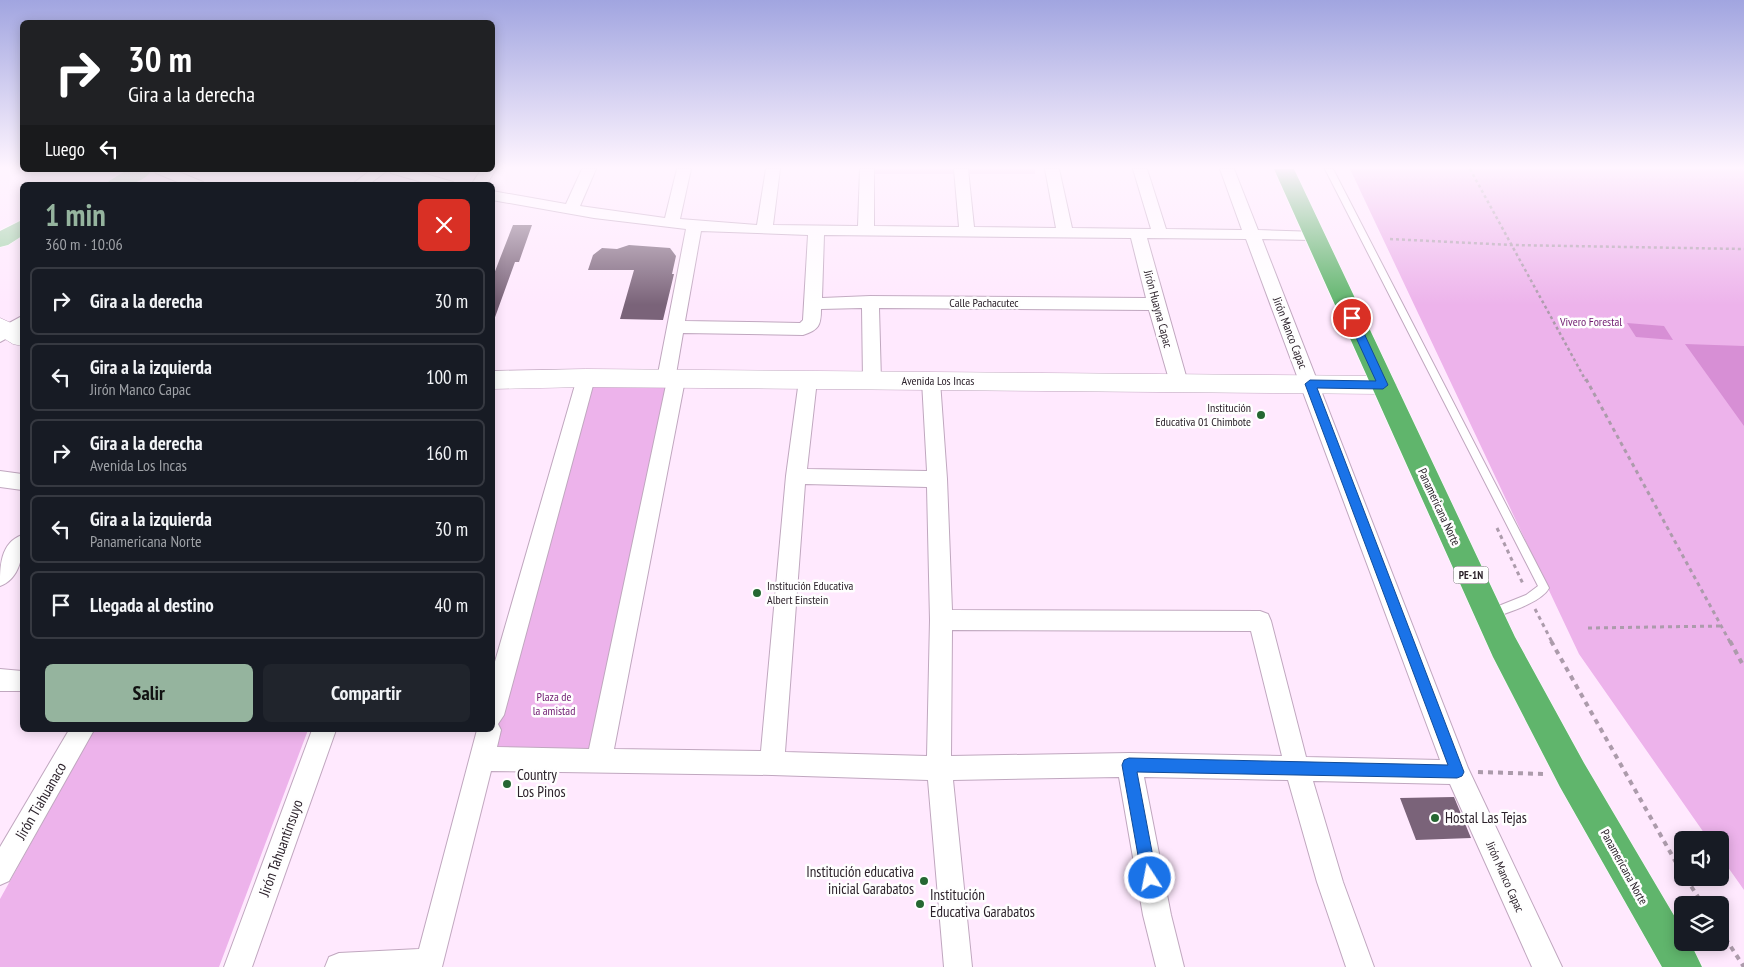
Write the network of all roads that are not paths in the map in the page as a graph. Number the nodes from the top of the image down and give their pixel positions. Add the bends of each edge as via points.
1 (605, 214) edge
2 (673, 214) edge
3 (766, 214) edge
4 (866, 214) edge
5 (965, 214) edge
6 (1061, 214) edge
7 (1154, 214) edge
8 (1244, 214) edge
9 (1304, 214) edge
10 (1352, 214) edge
11 (671, 224) junction
12 (694, 227) junction
13 (20, 228) edge
14 (764, 230) junction
15 (816, 231) junction
16 (866, 231) junction
17 (967, 232) junction
18 (1065, 232) junction
19 (1138, 234) junction
20 (1160, 234) junction
21 (1252, 234) junction
22 (1313, 235) junction
23 (20, 239) edge
24 (0, 240) edge
25 (0, 251) edge
26 (870, 302) junction
27 (813, 304) junction
28 (1156, 304) junction
29 (677, 327) junction
30 (586, 378) junction
31 (671, 379) junction
32 (495, 380) edge
33 (808, 380) junction
34 (872, 381) junction
35 (931, 381) junction
36 (1179, 383) junction
37 (1310, 384) junction
38 (1383, 385) junction
39 (796, 476) junction
40 (0, 479) edge
41 (937, 479) junction
42 (20, 482) edge
43 (20, 547) edge
44 (0, 577) edge
45 (1489, 615) junction
46 (941, 620) junction
47 (0, 680) edge
48 (20, 681) edge
49 (495, 704) edge
50 (81, 732) edge
51 (323, 732) edge
52 (488, 732) edge
53 (481, 759) junction
54 (599, 762) junction
55 (772, 763) junction
56 (1129, 765) junction
57 (1297, 767) junction
58 (939, 768) junction
59 (1457, 772) junction
60 (0, 872) edge
61 (429, 965) edge
62 (238, 967) edge
63 (339, 967) edge
64 (958, 967) edge
65 (1170, 967) edge
66 (1360, 967) edge
67 (1548, 967) edge
68 (1683, 967) edge

1 - 11 street
2 - 11 street
3 - 14 street
4 - 16 street
5 - 17 street
6 - 18 street
7 - 20 street
8 - 21 street, Jirón Manco Capac
9 - 22 highway, Panamericana Norte / PE-1N
10 - 45 lane via 1544,588 1530,598
11 - 12 street
12 - 14 street
12 - 29 street
13 - 24 main road
14 - 15 street
15 - 16 street
15 - 27 street
16 - 17 street
17 - 18 street
18 - 19 street
19 - 20 street
19 - 28 street, Jirón Huayna Capac
20 - 21 street
21 - 22 street
21 - 37 street, Jirón Manco Capac
22 - 38 highway, Panamericana Norte / PE-1N
23 - 25 main road
26 - 27 street, Calle Pachacutec
26 - 28 street, Calle Pachacutec
26 - 34 street
27 - 29 street via 812,323 803,329
28 - 36 street, Jirón Huayna Capac
29 - 31 street
30 - 31 street, Avenida Los Incas
30 - 32 street, Avenida Los Incas
30 - 49 street
31 - 33 street, Avenida Los Incas
31 - 54 street
33 - 34 street, Avenida Los Incas
33 - 39 street
34 - 35 street, Avenida Los Incas
35 - 36 street, Avenida Los Incas
35 - 41 street
36 - 37 street, Avenida Los Incas
37 - 38 street, Avenida Los Incas
37 - 59 street, Jirón Manco Capac
38 - 45 highway, Panamericana Norte / PE-1N
39 - 41 street
39 - 55 street
40 - 42 street
41 - 46 street
43 - 44 street
45 - 68 highway, Panamericana Norte / PE-1N via 1572,775
46 - 57 street via 1260,621
46 - 58 street
47 - 48 street
50 - 60 street, Jirón Tiahuanaco
51 - 62 street, Jirón Tahuantinsuyo
52 - 53 street
53 - 54 street
53 - 61 street
54 - 55 street
55 - 58 street
56 - 57 street
56 - 58 street
56 - 65 street
57 - 59 street
57 - 66 street via 1344,926
58 - 64 street
59 - 67 street, Jirón Manco Capac
61 - 63 street

